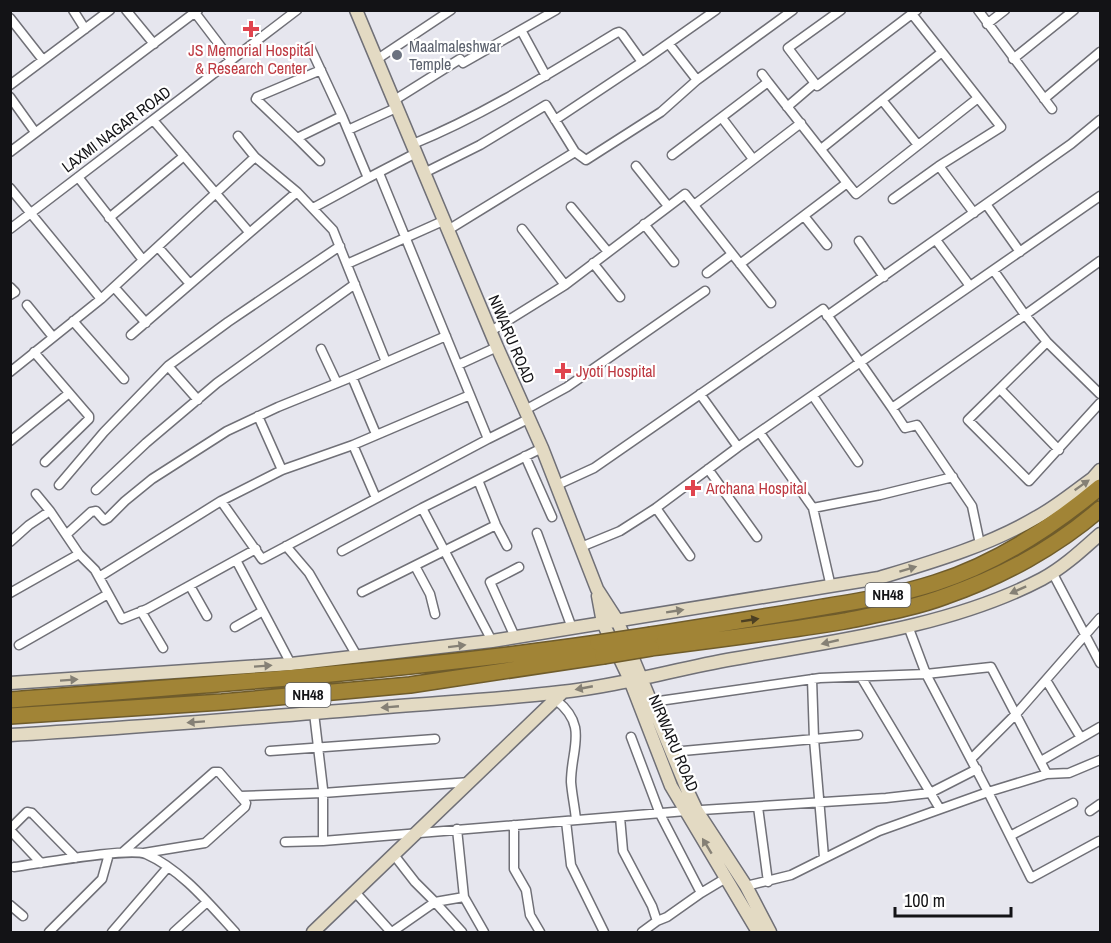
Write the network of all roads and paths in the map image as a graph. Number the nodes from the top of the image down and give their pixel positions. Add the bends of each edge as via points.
1 (73, 10) edge
2 (110, 10) edge
3 (126, 10) edge
4 (297, 10) edge
5 (451, 10) edge
6 (556, 10) edge
7 (716, 10) edge
8 (793, 10) edge
9 (841, 10) edge
10 (978, 10) edge
11 (1005, 10) edge
12 (1074, 10) edge
13 (195, 11) edge
14 (359, 12) edge
15 (914, 12) edge
16 (10, 18) edge
17 (987, 24) junction
18 (85, 29) junction
19 (14, 30) edge
20 (521, 30) junction
21 (154, 44) junction
22 (669, 44) junction
23 (310, 47) dead end
24 (942, 52) junction
25 (1101, 52) edge
26 (1013, 59) junction
27 (43, 60) junction
28 (231, 60) junction
29 (376, 60) junction
30 (642, 62) junction
31 (321, 70) junction
32 (546, 76) junction
33 (697, 80) junction
34 (815, 83) junction
35 (10, 85) edge
36 (10, 97) edge
37 (978, 98) junction
38 (1044, 99) junction
39 (882, 100) junction
40 (395, 105) junction
41 (787, 106) junction
42 (1052, 109) dead end
43 (342, 116) junction
44 (722, 118) junction
45 (153, 120) junction
46 (555, 120) junction
47 (1101, 120) edge
48 (801, 123) junction
49 (348, 130) junction
50 (35, 132) junction
51 (238, 136) dead end
52 (297, 138) junction
53 (918, 145) junction
54 (414, 148) junction
55 (820, 149) junction
56 (10, 152) edge
57 (575, 152) junction
58 (672, 155) dead end
59 (184, 156) junction
60 (255, 157) junction
61 (753, 159) junction
62 (320, 161) dead end
63 (636, 166) dead end
64 (939, 166) junction
65 (379, 173) junction
66 (424, 173) junction
67 (78, 177) junction
68 (368, 178) junction
69 (847, 183) junction
70 (10, 188) edge
71 (297, 192) junction
72 (217, 194) junction
73 (1101, 196) edge
74 (893, 199) dead end
75 (986, 204) junction
76 (694, 205) junction
77 (668, 206) junction
78 (572, 207) dead end
79 (313, 208) junction
80 (31, 213) junction
81 (974, 213) junction
82 (804, 216) junction
83 (109, 218) junction
84 (644, 224) junction
85 (446, 226) junction
86 (10, 229) edge
87 (522, 229) dead end
88 (249, 232) junction
89 (407, 238) junction
90 (936, 240) junction
91 (859, 241) dead end
92 (826, 245) dead end
93 (340, 246) junction
94 (158, 247) junction
95 (608, 252) junction
96 (1020, 252) junction
97 (732, 254) junction
98 (143, 260) junction
99 (1101, 261) edge
100 (674, 262) dead end
101 (593, 263) junction
102 (347, 264) junction
103 (740, 264) junction
104 (994, 271) junction
105 (707, 273) dead end
106 (884, 277) junction
107 (190, 284) junction
108 (355, 284) junction
109 (565, 285) junction
110 (970, 286) junction
111 (10, 287) edge
112 (114, 287) junction
113 (705, 291) dead end
114 (10, 295) edge
115 (620, 297) dead end
116 (101, 299) junction
117 (771, 303) dead end
118 (27, 305) dead end
119 (1025, 315) junction
120 (827, 316) junction
121 (73, 321) junction
122 (146, 323) junction
123 (491, 331) junction
124 (131, 335) dead end
125 (446, 336) junction
126 (53, 337) junction
127 (1047, 342) junction
128 (497, 347) junction
129 (321, 349) dead end
130 (34, 352) junction
131 (386, 362) junction
132 (860, 363) junction
133 (458, 365) junction
134 (168, 366) junction
135 (10, 372) edge
136 (352, 377) junction
137 (124, 379) dead end
138 (337, 383) junction
139 (1000, 389) junction
140 (68, 394) junction
141 (700, 394) junction
142 (1101, 394) edge
143 (470, 395) junction
144 (813, 396) junction
145 (198, 400) junction
146 (1101, 403) edge
147 (892, 408) junction
148 (527, 415) junction
149 (258, 416) junction
150 (760, 433) junction
151 (376, 434) junction
152 (488, 439) junction
153 (10, 441) edge
154 (353, 445) junction
155 (738, 447) junction
156 (542, 448) junction
157 (1059, 450) junction
158 (525, 456) junction
159 (45, 462) dead end
160 (858, 462) dead end
161 (708, 469) junction
162 (282, 470) junction
163 (1101, 470) edge
164 (953, 477) junction
165 (478, 480) junction
166 (59, 485) dead end
167 (558, 485) junction
168 (1101, 488) edge
169 (96, 490) dead end
170 (36, 494) dead end
171 (376, 498) junction
172 (220, 501) junction
173 (422, 508) junction
174 (656, 508) junction
175 (813, 508) junction
176 (1101, 509) edge
177 (50, 511) junction
178 (552, 517) dead end
179 (496, 525) junction
180 (537, 533) dead end
181 (67, 534) junction
182 (1101, 534) edge
183 (757, 537) dead end
184 (10, 542) edge
185 (980, 544) junction
186 (286, 546) junction
187 (507, 546) dead end
188 (581, 547) junction
189 (256, 549) junction
190 (443, 550) junction
191 (342, 551) dead end
192 (79, 554) junction
193 (690, 556) dead end
194 (236, 560) junction
195 (415, 566) junction
196 (519, 567) dead end
197 (1052, 573) junction
198 (99, 576) junction
199 (189, 586) junction
200 (831, 586) junction
201 (597, 589) junction
202 (362, 592) dead end
203 (10, 593) edge
204 (108, 594) junction
205 (141, 611) junction
206 (263, 611) junction
207 (435, 614) dead end
208 (207, 616) dead end
209 (1101, 618) edge
210 (617, 620) junction
211 (603, 623) junction
212 (909, 626) junction
213 (236, 627) dead end
214 (572, 628) junction
215 (1085, 636) junction
216 (515, 638) junction
217 (492, 641) junction
218 (651, 642) junction
219 (19, 645) dead end
220 (163, 648) dead end
221 (601, 650) junction
222 (357, 656) junction
223 (1101, 663) edge
224 (291, 664) junction
225 (926, 674) junction
226 (861, 676) junction
227 (636, 679) junction
228 (812, 679) junction
229 (1046, 680) junction
230 (10, 683) edge
231 (560, 696) junction
232 (10, 700) edge
233 (651, 702) junction
234 (314, 713) junction
235 (1016, 714) junction
236 (10, 716) edge
237 (1101, 728) edge
238 (10, 735) edge
239 (858, 735) dead end
240 (631, 737) dead end
241 (1081, 738) junction
242 (435, 739) dead end
243 (814, 739) junction
244 (319, 748) junction
245 (270, 751) dead end
246 (672, 752) junction
247 (971, 759) junction
248 (1041, 761) junction
249 (1099, 763) edge
250 (976, 769) junction
251 (1047, 774) junction
252 (470, 782) junction
253 (988, 792) junction
254 (323, 793) junction
255 (930, 793) junction
256 (240, 796) junction
257 (819, 803) junction
258 (1073, 803) dead end
259 (1101, 804) edge
260 (758, 807) junction
261 (940, 809) junction
262 (692, 811) junction
263 (1090, 811) dead end
264 (660, 814) junction
265 (620, 817) junction
266 (576, 820) junction
267 (566, 821) junction
268 (514, 825) junction
269 (10, 829) edge
270 (457, 829) junction
271 (417, 833) junction
272 (1010, 836) junction
273 (323, 841) junction
274 (1099, 841) edge
275 (285, 842) dead end
276 (123, 852) junction
277 (144, 853) junction
278 (110, 854) junction
279 (394, 855) junction
280 (824, 857) junction
281 (76, 858) junction
282 (41, 863) junction
283 (14, 867) dead end
284 (168, 867) junction
285 (726, 878) junction
286 (768, 882) junction
287 (746, 886) junction
288 (355, 892) junction
289 (701, 893) junction
290 (464, 897) junction
291 (207, 902) junction
292 (435, 902) junction
293 (10, 905) edge
294 (22, 916) dead end
295 (657, 921) junction
296 (321, 930) edge
297 (174, 932) edge
298 (49, 933) edge
299 (112, 933) edge
300 (235, 933) edge
301 (392, 933) edge
302 (462, 933) edge
303 (484, 933) edge
304 (540, 933) edge
305 (604, 933) edge
306 (642, 933) edge
307 (758, 933) edge
308 (770, 933) edge

1 - 18 street
2 - 18 street
3 - 21 street
4 - 28 street, LAXMI NAGAR ROAD
5 - 29 street
6 - 20 street
7 - 22 street
8 - 33 street
9 - 34 street via 788,48
10 - 17 street
11 - 17 street
12 - 26 street
13 - 21 street
13 - 28 street
14 - 29 street, NIWARU ROAD
15 - 24 street
15 - 34 street via 818,87
16 - 19 street
17 - 26 street
18 - 27 street
19 - 27 street
20 - 32 street
20 - 40 street via 463,63 460,59
21 - 50 street
22 - 30 street
22 - 33 street
23 - 31 street
24 - 37 street
24 - 39 street
25 - 38 street
26 - 38 street
27 - 35 street
28 - 45 street, LAXMI NAGAR ROAD
29 - 40 street, NIWARU ROAD
30 - 32 street via 619,32
30 - 46 street
31 - 43 street
31 - 52 street via 256,99
32 - 54 street
33 - 57 street via 661,112 586,160
34 - 41 street
36 - 50 street
37 - 53 street
37 - 64 street via 1001,127
38 - 42 street
39 - 53 street
39 - 55 street
40 - 49 street
40 - 54 street, NIWARU ROAD
41 - 44 street via 765,78
41 - 48 street
43 - 49 street
43 - 52 street
44 - 58 street
44 - 61 street
45 - 59 street
45 - 67 street, LAXMI NAGAR ROAD
46 - 57 street
46 - 66 street via 546,105
47 - 75 street
48 - 55 street
48 - 61 street
49 - 68 street
50 - 56 street
51 - 60 street
52 - 62 street
53 - 69 street via 856,194
54 - 65 street
54 - 66 street, NIWARU ROAD
55 - 69 street
57 - 85 street
59 - 72 street
59 - 83 street
60 - 71 street
60 - 72 street
61 - 76 street
63 - 77 street
64 - 74 street
64 - 81 street
65 - 68 street
65 - 89 street
66 - 85 street, NIWARU ROAD
67 - 80 street, LAXMI NAGAR ROAD
67 - 83 street
68 - 79 street
69 - 82 street
70 - 80 street
71 - 79 street
71 - 88 street
72 - 88 street
72 - 94 street
73 - 96 street
75 - 81 street
75 - 96 street
76 - 77 street via 685,194
76 - 97 street
77 - 84 street
78 - 95 street
79 - 93 street via 333,230
80 - 86 street, LAXMI NAGAR ROAD
80 - 116 street
81 - 90 street
82 - 92 street
82 - 103 street
83 - 98 street
84 - 95 street
84 - 100 street
85 - 89 street
85 - 123 street, NIWARU ROAD
87 - 109 street
88 - 107 street
89 - 102 street
89 - 125 street
90 - 106 street
90 - 110 street
91 - 106 street
93 - 102 street
93 - 134 street
94 - 98 street
94 - 107 street
95 - 101 street
96 - 104 street
97 - 103 street
97 - 105 street
98 - 112 street
99 - 119 street
101 - 109 street
101 - 115 street
102 - 108 street
103 - 117 street
104 - 110 street
104 - 119 street
106 - 120 street
107 - 122 street
108 - 131 street
108 - 145 street
109 - 123 street
110 - 132 street
111 - 114 street via 15,292
112 - 116 street
112 - 122 street
113 - 148 street
116 - 121 street
118 - 126 street
119 - 127 street
119 - 147 street
120 - 132 street
120 - 141 street via 823,309
121 - 126 street
121 - 137 street
122 - 124 street
123 - 128 street, NIWARU ROAD
125 - 131 street
125 - 133 street
126 - 130 street
127 - 139 street
127 - 142 street
128 - 133 street
128 - 148 street, NIWARU ROAD
129 - 138 street
130 - 135 street
130 - 140 street
131 - 136 street
132 - 144 street
132 - 147 street
133 - 143 street
134 - 145 street
134 - 166 street
136 - 138 street
136 - 151 street
138 - 149 street
139 - 157 street
139 - 157 street via 968,420 1029,481
140 - 153 street
140 - 159 street via 89,419
141 - 155 street
141 - 167 street via 594,468
143 - 151 street
143 - 152 street
144 - 150 street
144 - 160 street
145 - 169 street
146 - 157 street
147 - 164 street via 905,428 917,425
148 - 152 street
148 - 156 street, NIWARU ROAD
149 - 162 street
149 - 181 street via 227,430 152,479 108,518 104,520 96,511 91,512
150 - 155 street
150 - 175 street
151 - 154 street
152 - 171 street
154 - 162 street
154 - 171 street
155 - 161 street
156 - 158 street
156 - 167 street, NIWARU ROAD
158 - 165 street
158 - 178 street
161 - 174 street
161 - 183 street
162 - 172 street
185 -> 163 street via 1037,517
164 - 175 street
164 - 185 street via 972,506
165 - 173 street
165 - 179 street
167 - 188 street, NIWARU ROAD
218 -> 168 highway, NH48 via 935,583 1014,546
170 - 177 street
171 - 186 street
172 - 189 street
172 - 198 street
173 - 190 street
173 - 191 street
174 - 188 street via 620,531
174 - 193 street
175 - 200 street
176 - 218 highway, NH48 via 1028,558 945,597 823,624
177 - 181 street
177 - 184 street
179 - 187 street
179 - 190 street
180 - 214 street
181 - 192 street
182 - 197 street
200 -> 185 street via 879,578
186 - 189 street via 262,559
186 - 222 street via 309,573
188 - 201 street, NIWARU ROAD
189 - 194 street
190 - 195 street
190 - 217 street
192 - 198 street
192 - 203 street
194 - 199 street
194 - 206 street
195 - 202 street
195 - 207 street via 430,594
196 - 216 street via 490,582
197 -> 212 street via 1007,595
197 - 215 street
198 - 204 street
199 - 205 street
199 - 208 street
210 -> 200 street
201 - 210 street, NIWARU ROAD
201 - 211 street, NIRWARU ROAD
204 - 205 street via 122,619
204 - 219 street
205 - 220 street
206 - 213 street
206 - 224 street
209 - 215 street
210 - 211 street
210 - 227 street, NIWARU ROAD
211 - 214 street
211 - 227 street, NIRWARU ROAD
212 - 225 street
212 -> 227 street
214 - 216 street
215 - 223 street
215 - 229 street
216 - 217 street
222 -> 217 street
218 - 221 highway, NH48, bridge
221 - 232 highway, NH48
221 - 236 highway, NH48 via 410,685
222 - 224 street
230 -> 224 street
225 - 226 street
225 - 235 street via 991,667
225 - 247 street
226 - 228 street
226 - 255 street
227 -> 231 street
227 - 233 street, NIRWARU ROAD
227 - 262 street, NIRWARU ROAD via 671,786
228 - 233 street
228 - 243 street
229 - 235 street
229 - 241 street
231 -> 234 street
231 - 252 street
231 - 266 street via 576,729 571,782
233 - 246 street, NIRWARU ROAD
234 -> 238 street
234 - 244 street
235 - 247 street
235 - 248 street
237 - 241 street
239 - 243 street
240 - 264 street
241 - 248 street
242 - 244 street
243 - 246 street
243 - 257 street
244 - 245 street
244 - 254 street
246 - 262 street, NIRWARU ROAD
247 - 250 street
248 - 251 street
249 - 251 street via 1069,773
250 - 253 street
250 - 255 street
251 - 253 street
252 - 254 street
252 - 271 street
253 - 261 street
253 - 272 street
254 - 256 street
254 - 273 street
255 - 257 street
255 - 261 street
256 - 276 street via 219,772 214,772
256 - 277 street via 245,807 205,843
257 - 260 street
257 - 280 street
258 - 272 street
259 - 263 street
260 - 262 street
260 - 286 street
261 - 280 street
262 - 264 street
285 -> 262 street, NIRWARU ROAD
262 - 287 street, NIRWARU ROAD
264 - 265 street
264 - 289 street
265 - 266 street
265 - 295 street via 623,851
266 - 267 street
267 - 268 street
267 - 305 street via 570,865
268 - 270 street
268 - 304 street via 513,869 526,890 530,915
269 - 281 street via 27,812 32,813
269 - 282 street
270 - 271 street
270 - 290 street
271 - 273 street
271 - 279 street
272 - 274 street via 1031,878
273 - 275 street
276 - 277 street
276 - 278 street
277 - 284 street
278 - 281 street
278 - 298 street via 102,879
279 - 288 street
279 - 292 street
280 - 286 street
281 - 282 street
282 - 283 street
284 - 291 street
284 - 299 street
285 - 289 street
285 - 307 street, NIRWARU ROAD
286 - 287 street
287 - 308 street, NIRWARU ROAD
288 - 296 street
288 - 301 street
289 - 295 street
290 - 292 street
290 - 303 street
291 - 297 street
291 - 300 street
292 - 301 street
292 - 302 street
293 - 294 street
295 - 306 street

